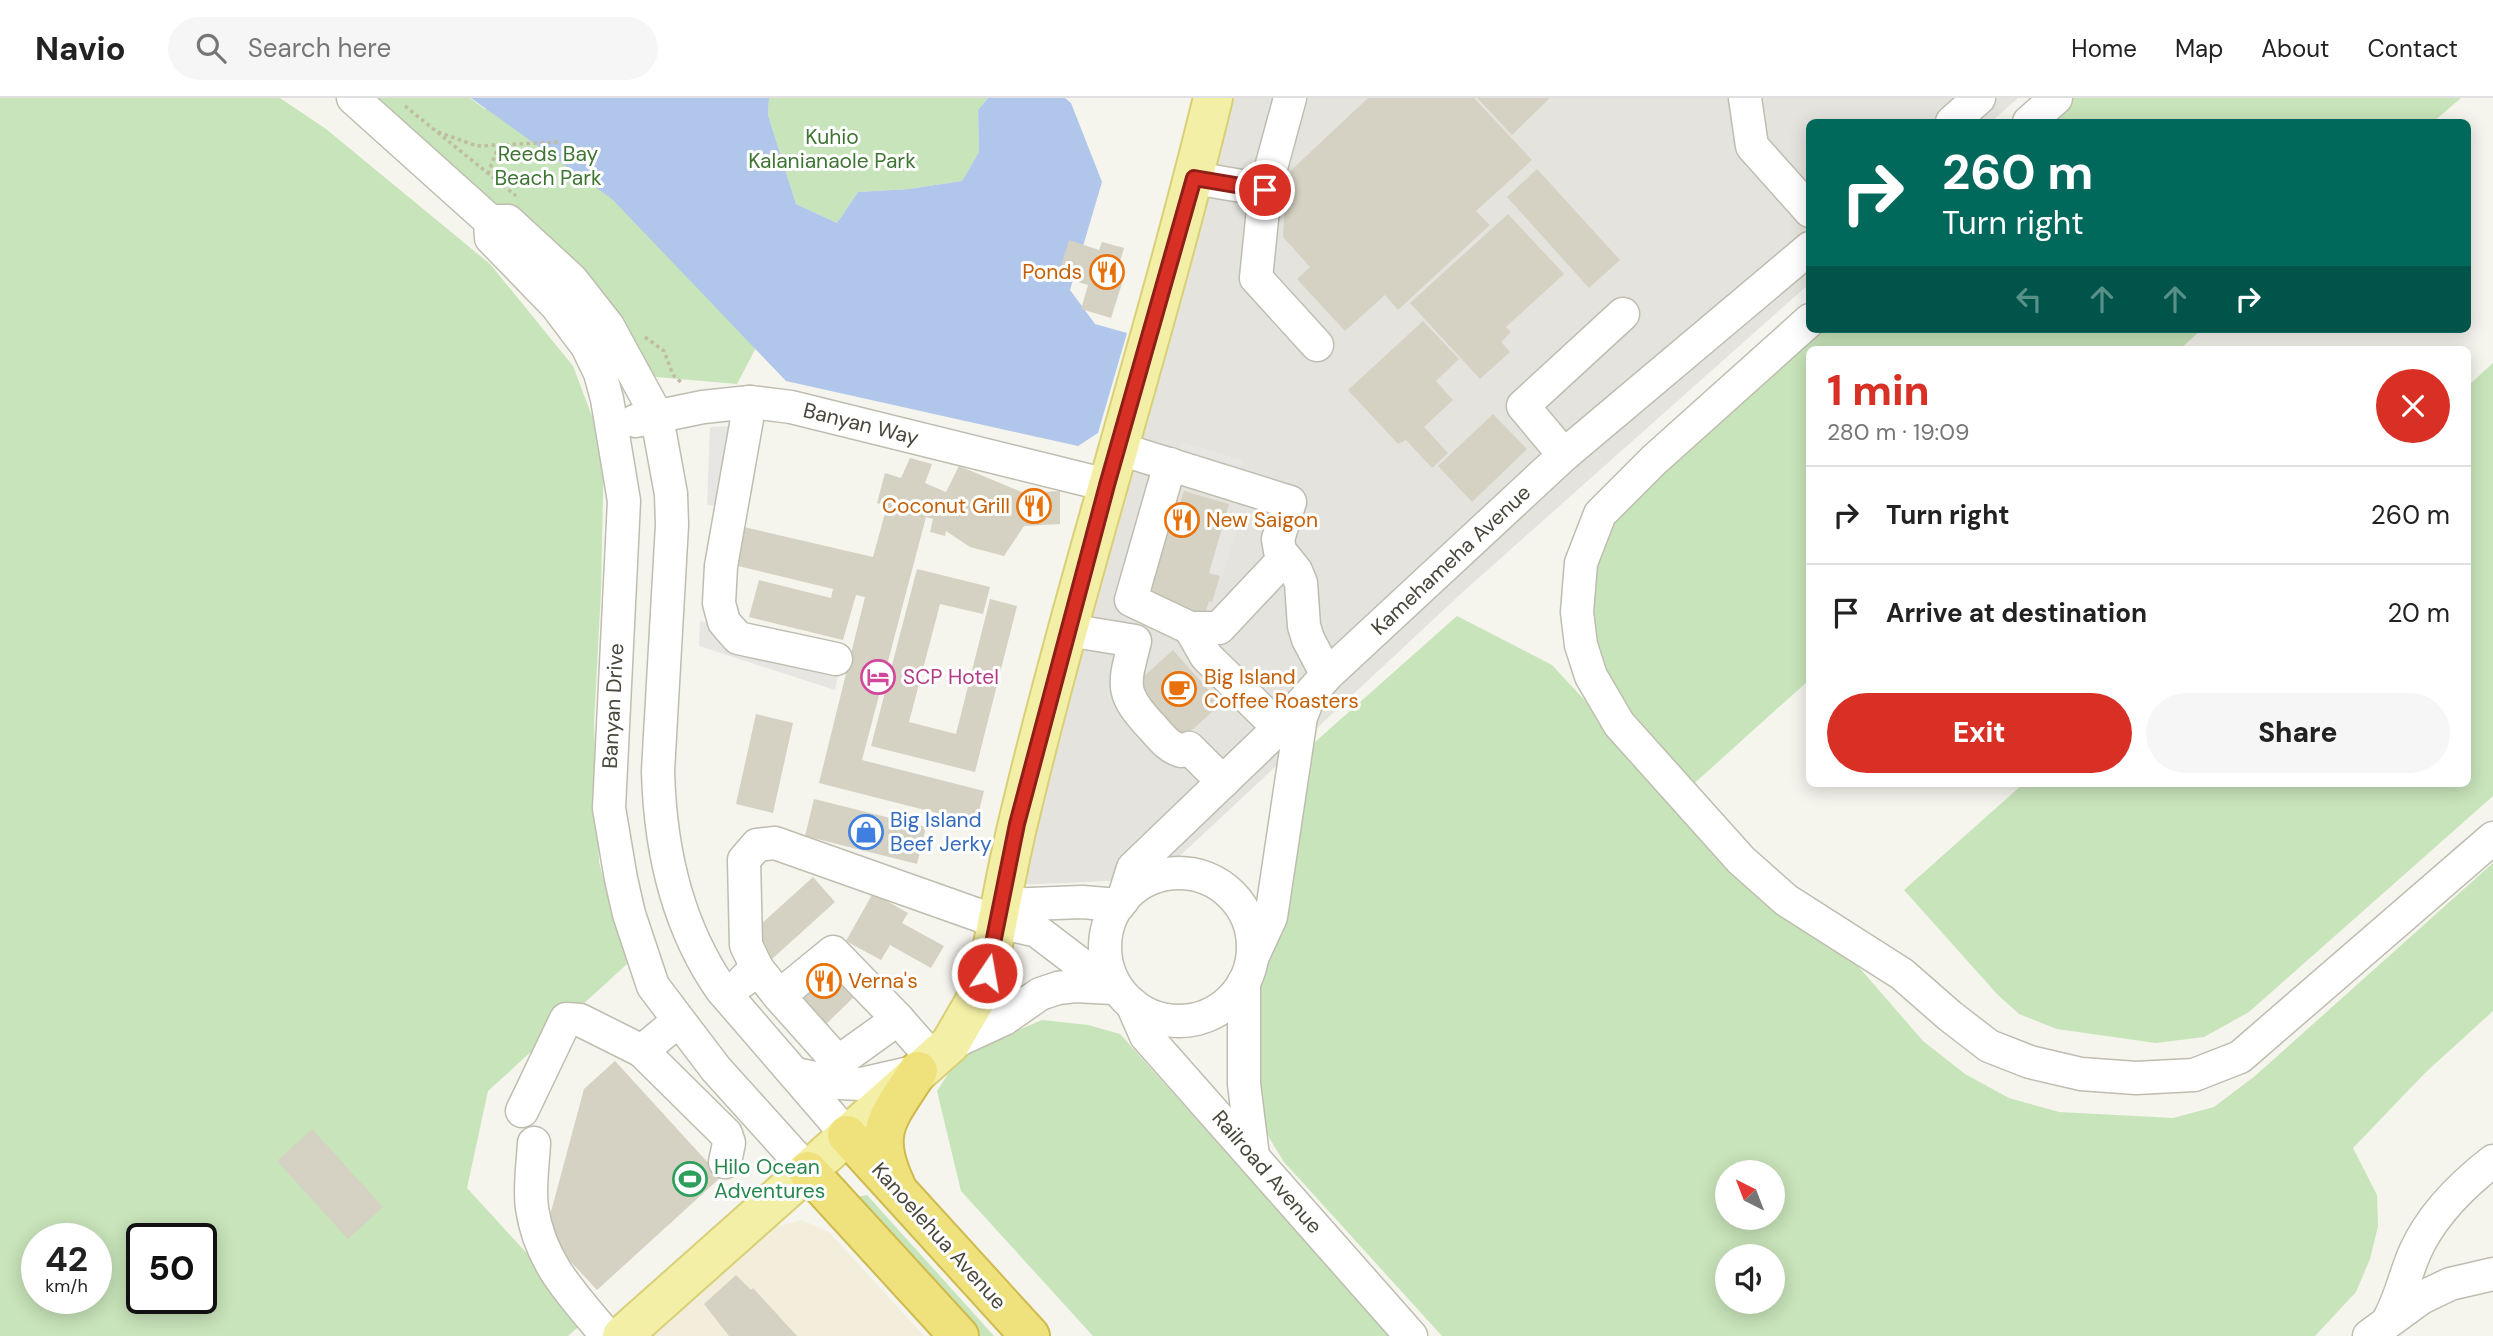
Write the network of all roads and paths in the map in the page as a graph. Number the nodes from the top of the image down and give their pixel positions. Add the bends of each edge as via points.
1 (353, 98) edge
2 (1213, 98) edge
3 (1290, 98) edge
4 (1745, 98) edge
5 (1979, 98) edge
6 (2056, 98) edge
7 (1955, 119) edge
8 (2032, 119) edge
9 (433, 130) dead end
10 (559, 142) dead end
11 (498, 146) junction
12 (488, 174) dead end
13 (1194, 178) junction
14 (1265, 190) junction
15 (1806, 207) edge
16 (490, 221) junction
17 (1806, 251) edge
18 (1623, 314) dead end
19 (1806, 324) edge
20 (1317, 345) dead end
21 (750, 402) junction
22 (654, 416) junction
23 (613, 426) junction
24 (1117, 448) junction
25 (1564, 455) junction
26 (1170, 464) junction
27 (1107, 485) junction
28 (1284, 558) junction
29 (1131, 600) junction
30 (1190, 628) junction
31 (1068, 630) junction
32 (1135, 641) junction
33 (836, 659) dead end
34 (1319, 683) junction
35 (1279, 728) junction
36 (1223, 782) junction
37 (2493, 838) edge
38 (1121, 902) junction
39 (1000, 914) junction
40 (757, 968) junction
41 (1249, 969) junction
42 (1117, 993) junction
43 (779, 996) junction
44 (728, 998) junction
45 (898, 1018) junction
46 (678, 1021) junction
47 (642, 1051) junction
48 (934, 1058) junction
49 (792, 1073) junction
50 (522, 1111) dead end
51 (847, 1135) junction
52 (534, 1143) dead end
53 (1254, 1156) junction
54 (2493, 1161) edge
55 (725, 1162) dead end
56 (808, 1171) junction
57 (899, 1192) junction
58 (2493, 1274) edge
59 (2379, 1327) edge
60 (607, 1336) edge
61 (622, 1336) edge
62 (959, 1336) edge
63 (1030, 1336) edge
64 (1411, 1336) edge

1 - 16 street, Banyan Drive
2 - 13 main road
3 - 14 street
4 - 15 street via 1752,146
5 - 7 street
6 - 8 street
9 - 11 path via 477,146
10 - 11 path
11 - 12 path
13 - 14 street
13 - 24 main road
14 - 20 street via 1256,278
16 - 22 street, Banyan Drive via 508,221 572,280 624,353
16 - 23 street, Banyan Drive via 491,238 556,305 587,346 600,373
17 - 25 street, Kamehameha Avenue
18 - 25 street via 1522,406
19 - 37 street via 1600,514 1581,563 1577,612 1591,676 1619,724 1741,860 1786,900 1902,974 1989,1046 2081,1074 2136,1078 2194,1075 2239,1057
21 - 22 street, Banyan Way
21 - 27 street, Banyan Way via 791,407
21 - 33 street via 722,566 719,603 724,622 738,638
22 - 23 street, Banyan Way
22 - 44 street, Banyan Drive via 667,464 672,525 658,771 662,838 690,934
23 - 46 street, Banyan Drive via 624,501 609,808 613,845 653,986
24 - 26 street
24 - 27 main road
25 - 34 street, Kamehameha Avenue
26 - 28 street via 1290,502 1278,539
26 - 29 street
27 - 31 main road
28 - 30 street via 1219,628
28 - 34 street via 1301,583 1304,626
29 - 30 street
29 - 32 street
30 - 35 street via 1206,656
31 - 32 street
31 - 39 main road via 1017,824
32 - 36 street via 1125,679 1136,710 1171,748 1189,748
34 - 35 street, Kamehameha Avenue
34 - 41 street via 1301,717 1271,918
35 - 36 street, Kamehameha Avenue
36 - 38 street, Kamehameha Avenue via 1133,868
38 - 39 street via 1082,902
38 - 41 street via 1149,880 1171,873 1215,881 1246,913 1253,934
38 - 42 street via 1105,942
39 - 40 street, Railroad Avenue via 775,843 757,845 744,860 746,945
39 - 42 street, Railroad Avenue via 1037,931
39 - 48 main road via 983,984
40 - 43 street, Railroad Avenue
40 - 44 street
41 - 42 street via 1235,997 1196,1019 1157,1018
41 - 53 street via 1244,1084
42 - 48 street via 1075,986 1040,994
42 - 53 street, Railroad Avenue via 1146,1036
43 - 45 street via 833,952
43 - 45 street, Railroad Avenue via 838,1062
44 - 49 street, Banyan Drive
45 - 48 street
46 - 47 street
46 - 56 street, Banyan Drive
47 - 50 street via 580,1020 566,1019
47 - 55 street via 726,1134
48 - 49 street via 860,1084
48 - 51 main road
48 - 57 highway via 891,1114 882,1136
49 - 51 street, Banyan Drive
51 - 56 main road
51 - 57 highway, Kanoelehua Avenue
52 - 60 street via 532,1206 541,1247 559,1279
53 - 64 street, Railroad Avenue
54 - 59 street via 2441,1210 2415,1252 2400,1299
56 - 61 main road
56 - 62 highway
57 - 63 highway, Kanoelehua Avenue
58 - 59 street via 2450,1284

